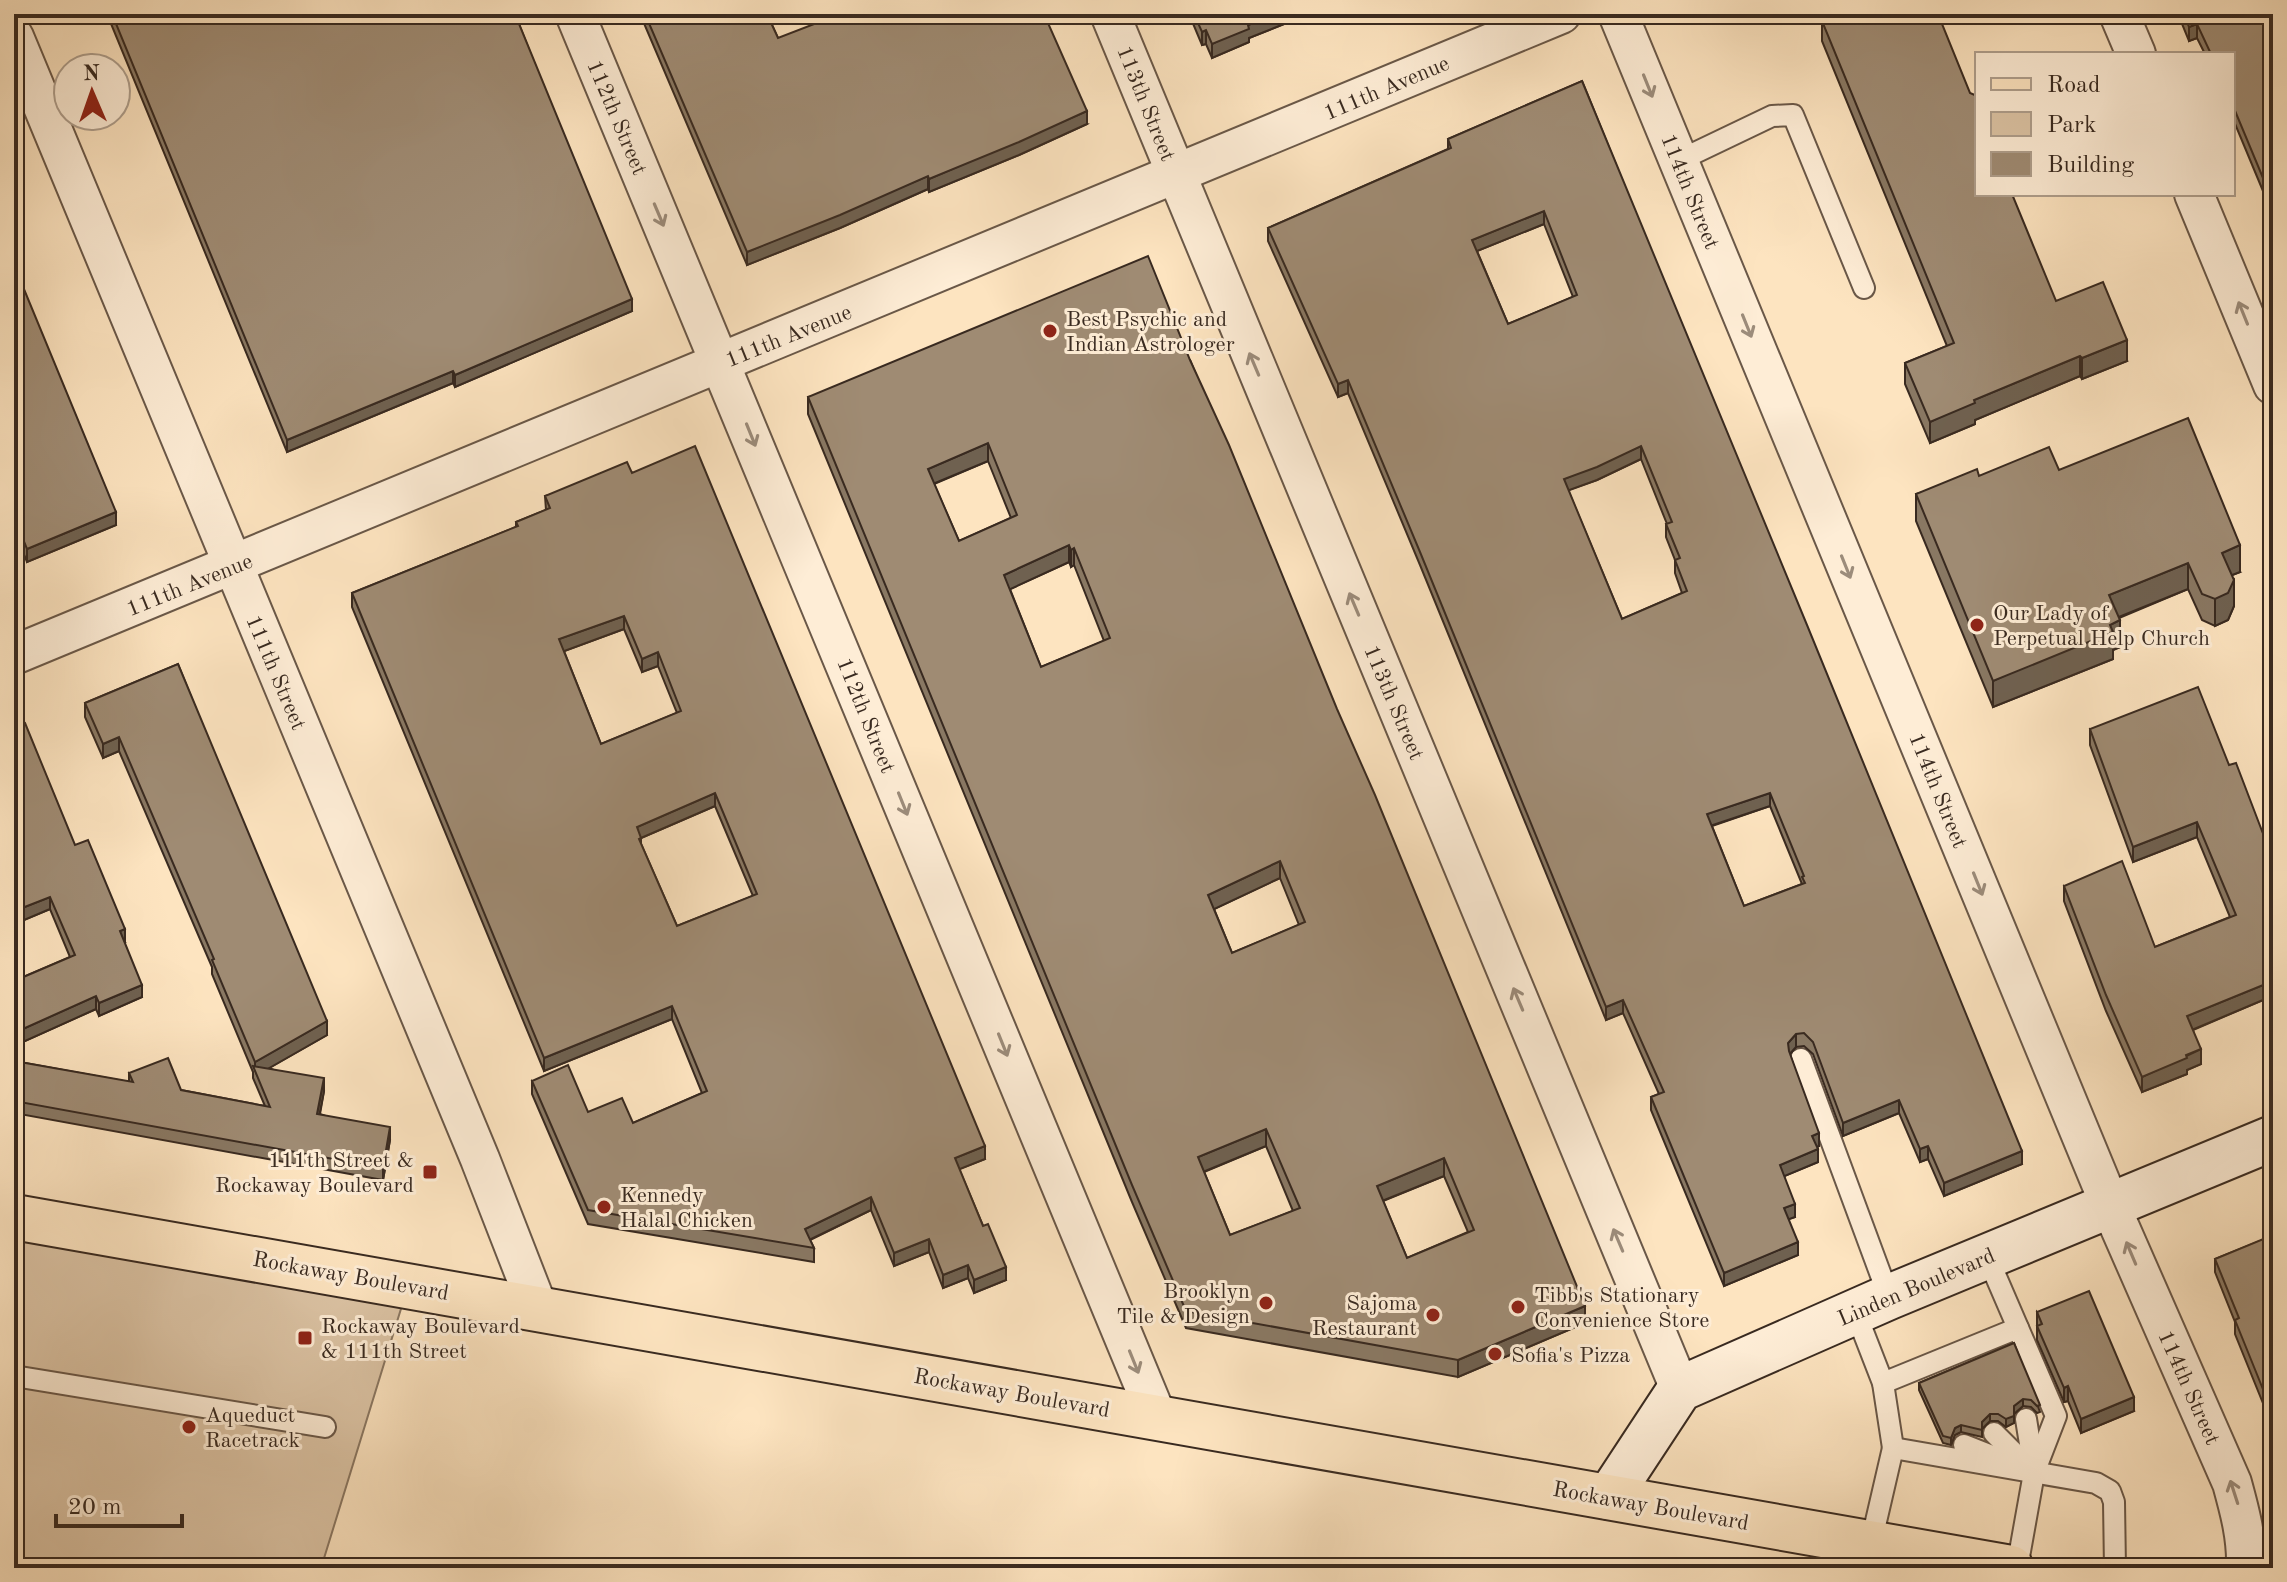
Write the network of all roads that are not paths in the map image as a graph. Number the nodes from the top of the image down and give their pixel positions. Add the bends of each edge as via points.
1 (575, 14) edge
2 (1110, 14) edge
3 (1561, 14) edge
4 (1618, 14) edge
5 (2119, 14) edge
6 (14, 37) edge
7 (2135, 52) edge
8 (1678, 161) junction
9 (1176, 175) junction
10 (2195, 196) edge
11 (1864, 288) dead end
12 (721, 362) junction
13 (2273, 385) edge
14 (233, 566) junction
15 (14, 655) edge
16 (1801, 1059) dead end
17 (2273, 1138) edge
18 (2110, 1205) junction
19 (14, 1217) edge
20 (1987, 1256) junction
21 (1872, 1304) junction
22 (538, 1308) junction
23 (2018, 1328) junction
24 (14, 1376) edge
25 (1883, 1383) junction
26 (1680, 1389) junction
27 (1157, 1417) junction
28 (2026, 1419) dead end
29 (325, 1427) dead end
30 (1994, 1433) dead end
31 (1964, 1445) dead end
32 (1893, 1448) junction
33 (2034, 1473) junction
34 (1609, 1497) junction
35 (1871, 1543) junction
36 (2011, 1568) edge
37 (2017, 1568) edge
38 (2115, 1568) edge
39 (2246, 1568) edge

1 -> 12 street, 112th Street
2 - 9 street, 113th Street
3 - 9 street, 111th Avenue
4 -> 8 street, 114th Street
5 - 7 street
6 - 14 street, 111th Street
8 - 11 lane via 1772,116 1793,115
8 -> 18 street, 114th Street
9 - 12 street, 111th Avenue
26 -> 9 street, 113th Street
13 -> 10 street
12 - 14 street, 111th Avenue
12 -> 27 street, 112th Street
14 - 15 street, 111th Avenue
14 - 22 street, 111th Street
16 - 21 lane
17 - 18 main road, Linden Boulevard
18 - 20 main road, Linden Boulevard
39 -> 18 street, 114th Street via 2232,1483
19 - 22 main road, Rockaway Boulevard
20 - 21 main road, Linden Boulevard
20 - 23 lane
21 - 25 lane
21 - 26 main road, Linden Boulevard
22 - 27 main road, Rockaway Boulevard
23 - 25 lane via 1996,1347 1933,1373
23 - 33 lane via 2056,1416
24 - 29 lane
25 - 32 lane
26 - 34 main road
27 - 34 main road, Rockaway Boulevard
28 - 33 lane
30 - 33 lane
31 - 33 lane
32 - 33 lane
32 - 35 lane
33 - 37 lane
33 - 38 lane via 2096,1483 2110,1491
34 - 35 main road, Rockaway Boulevard
35 - 36 main road, Rockaway Boulevard

